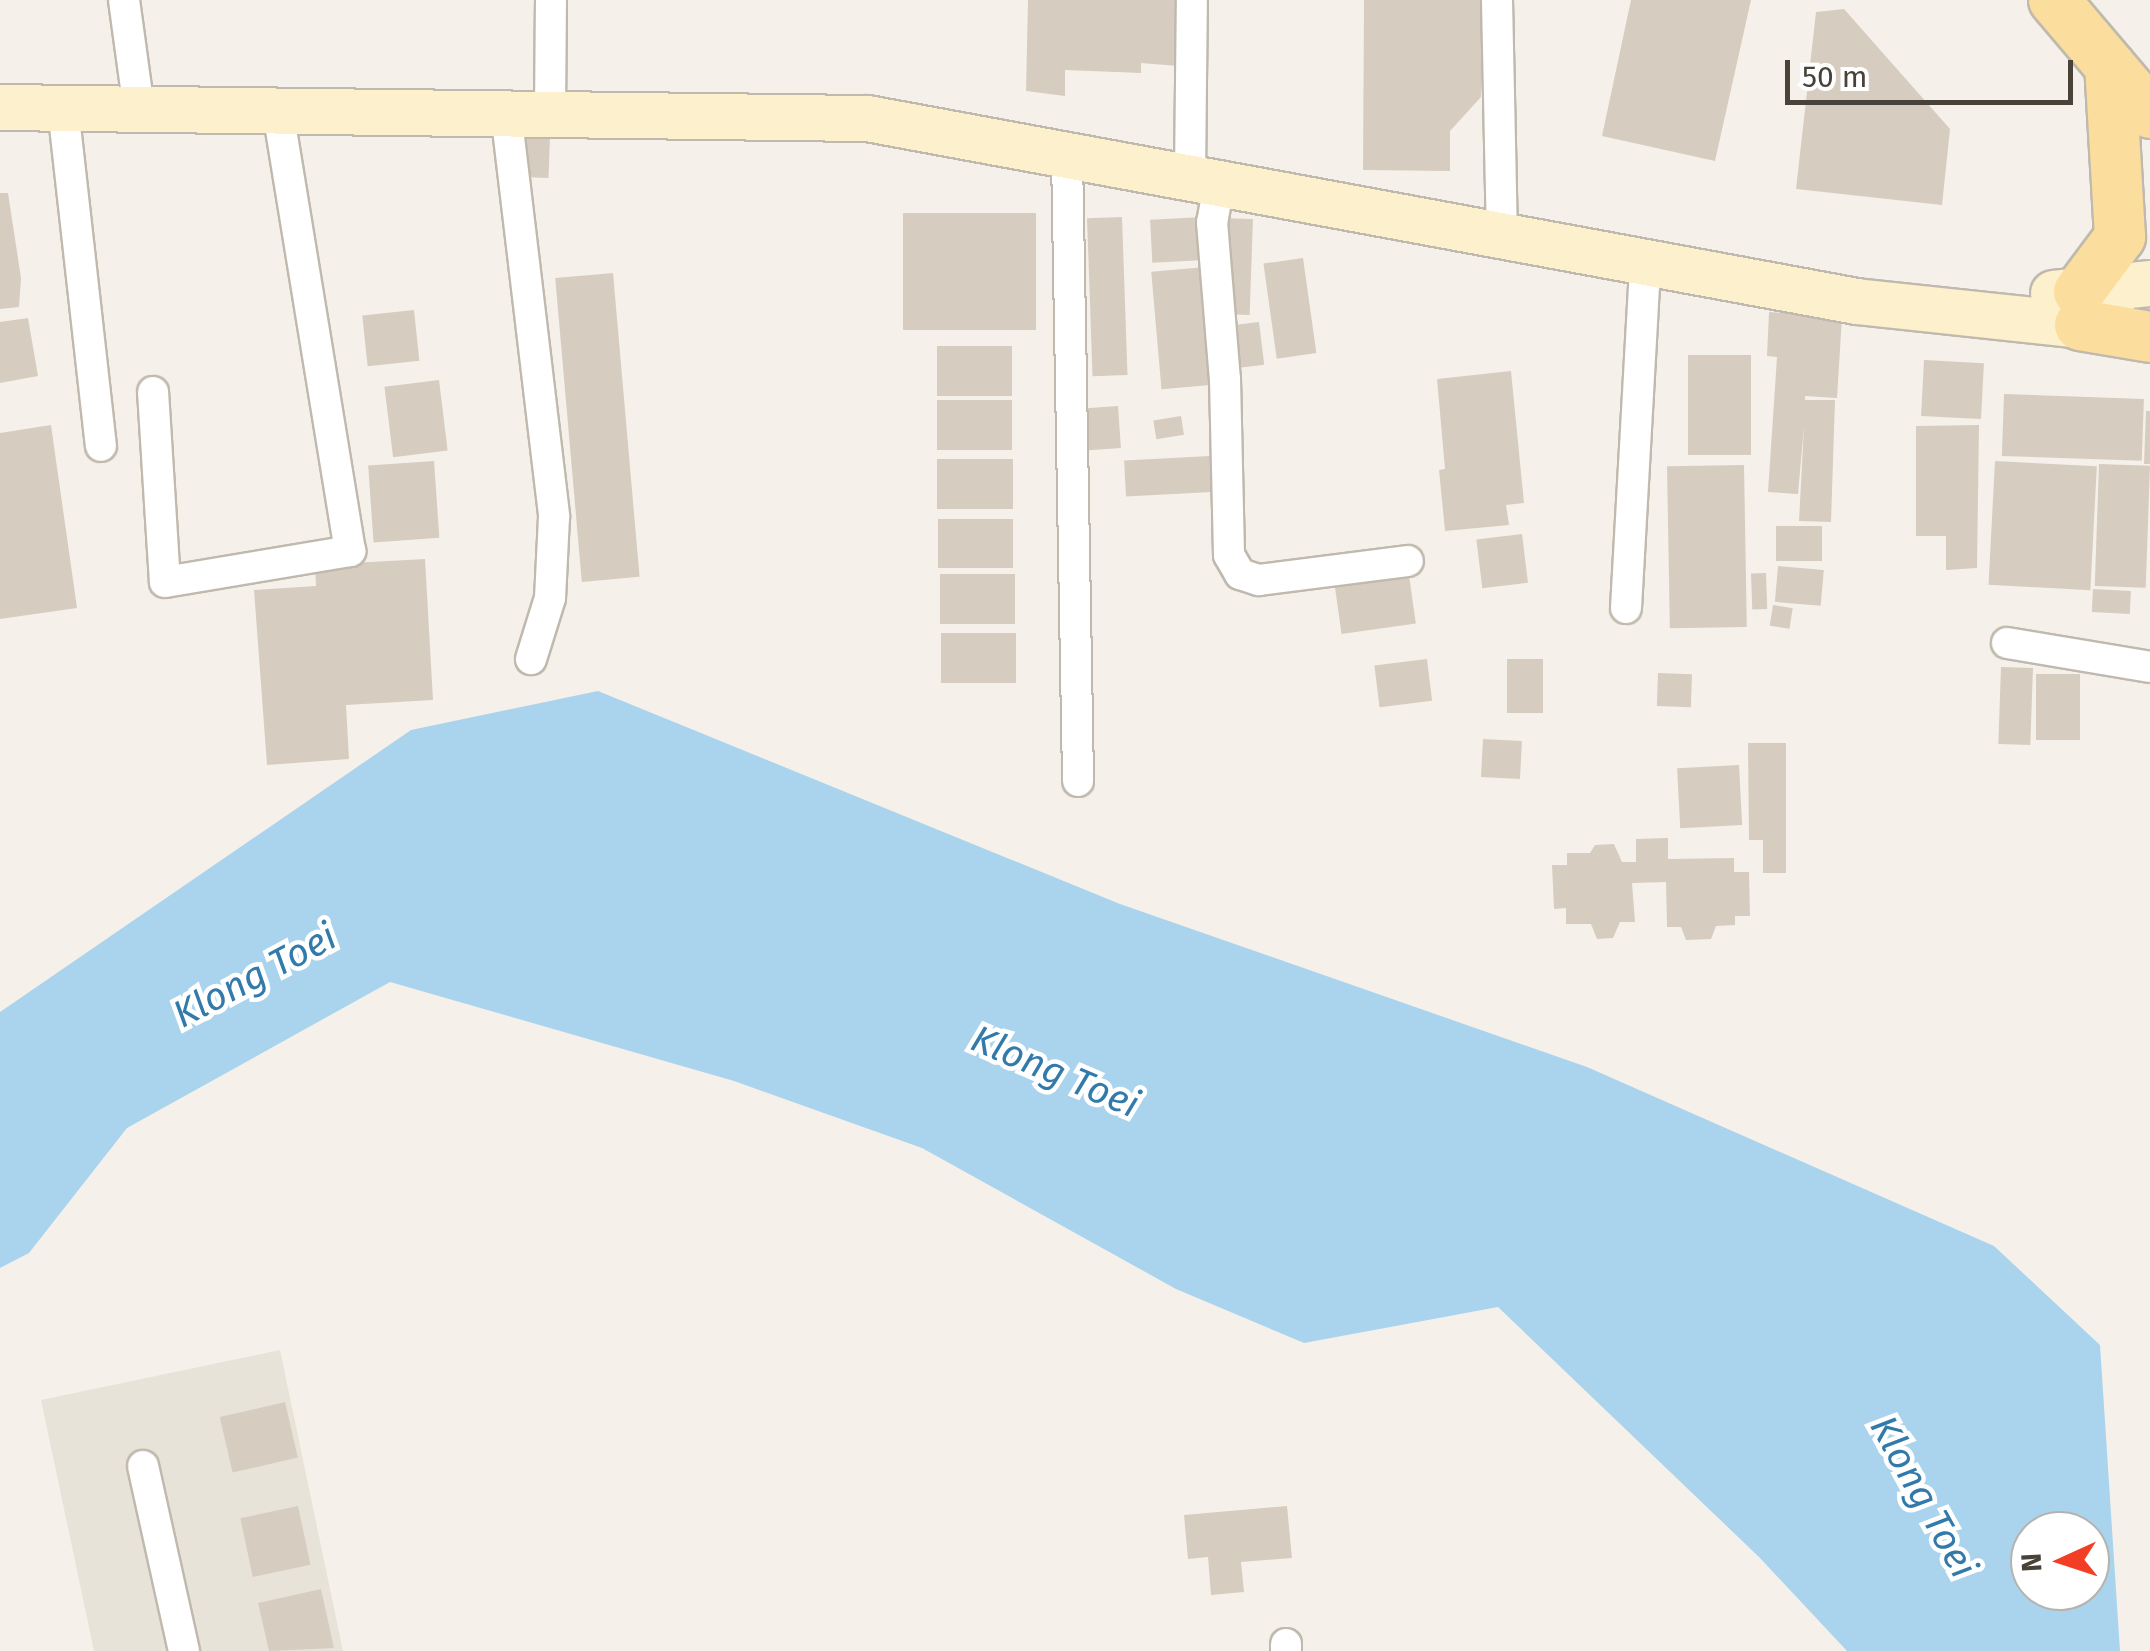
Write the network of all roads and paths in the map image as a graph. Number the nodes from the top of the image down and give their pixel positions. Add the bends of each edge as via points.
1 (124, 0) edge
2 (551, 0) edge
3 (1192, 0) edge
4 (1498, 0) edge
5 (2054, 0) edge
6 (2110, 66) junction
7 (0, 107) edge
8 (63, 108) junction
9 (139, 109) junction
10 (278, 110) junction
11 (528, 112) junction
12 (2150, 112) edge
13 (1068, 155) junction
14 (1204, 181) junction
15 (1502, 237) junction
16 (1645, 264) junction
17 (2150, 283) edge
18 (2080, 308) junction
19 (2150, 317) edge
20 (2150, 337) edge
21 (154, 392) dead end
22 (101, 446) dead end
23 (1408, 561) dead end
24 (1626, 608) dead end
25 (2007, 643) dead end
26 (530, 658) dead end
27 (2150, 667) edge
28 (1078, 781) dead end
29 (143, 1466) dead end
30 (184, 1651) edge

1 - 9 street
2 - 11 street
3 - 14 street
4 - 15 street
5 - 6 main road
6 - 12 main road
6 - 18 main road via 2120,236
7 - 8 street
8 - 9 street
8 - 22 street
9 - 10 street
10 - 11 street
10 - 21 street via 350,552 164,582
11 - 13 street via 867,118
11 - 26 street via 554,517 550,598
13 - 14 street
13 - 28 street
14 - 15 street
14 - 23 street via 1225,379 1229,555 1240,574 1258,580
15 - 16 street
16 - 18 street via 1856,301
16 - 24 street
17 - 18 street
18 - 19 street
18 - 20 main road
25 - 27 street
29 - 30 street

